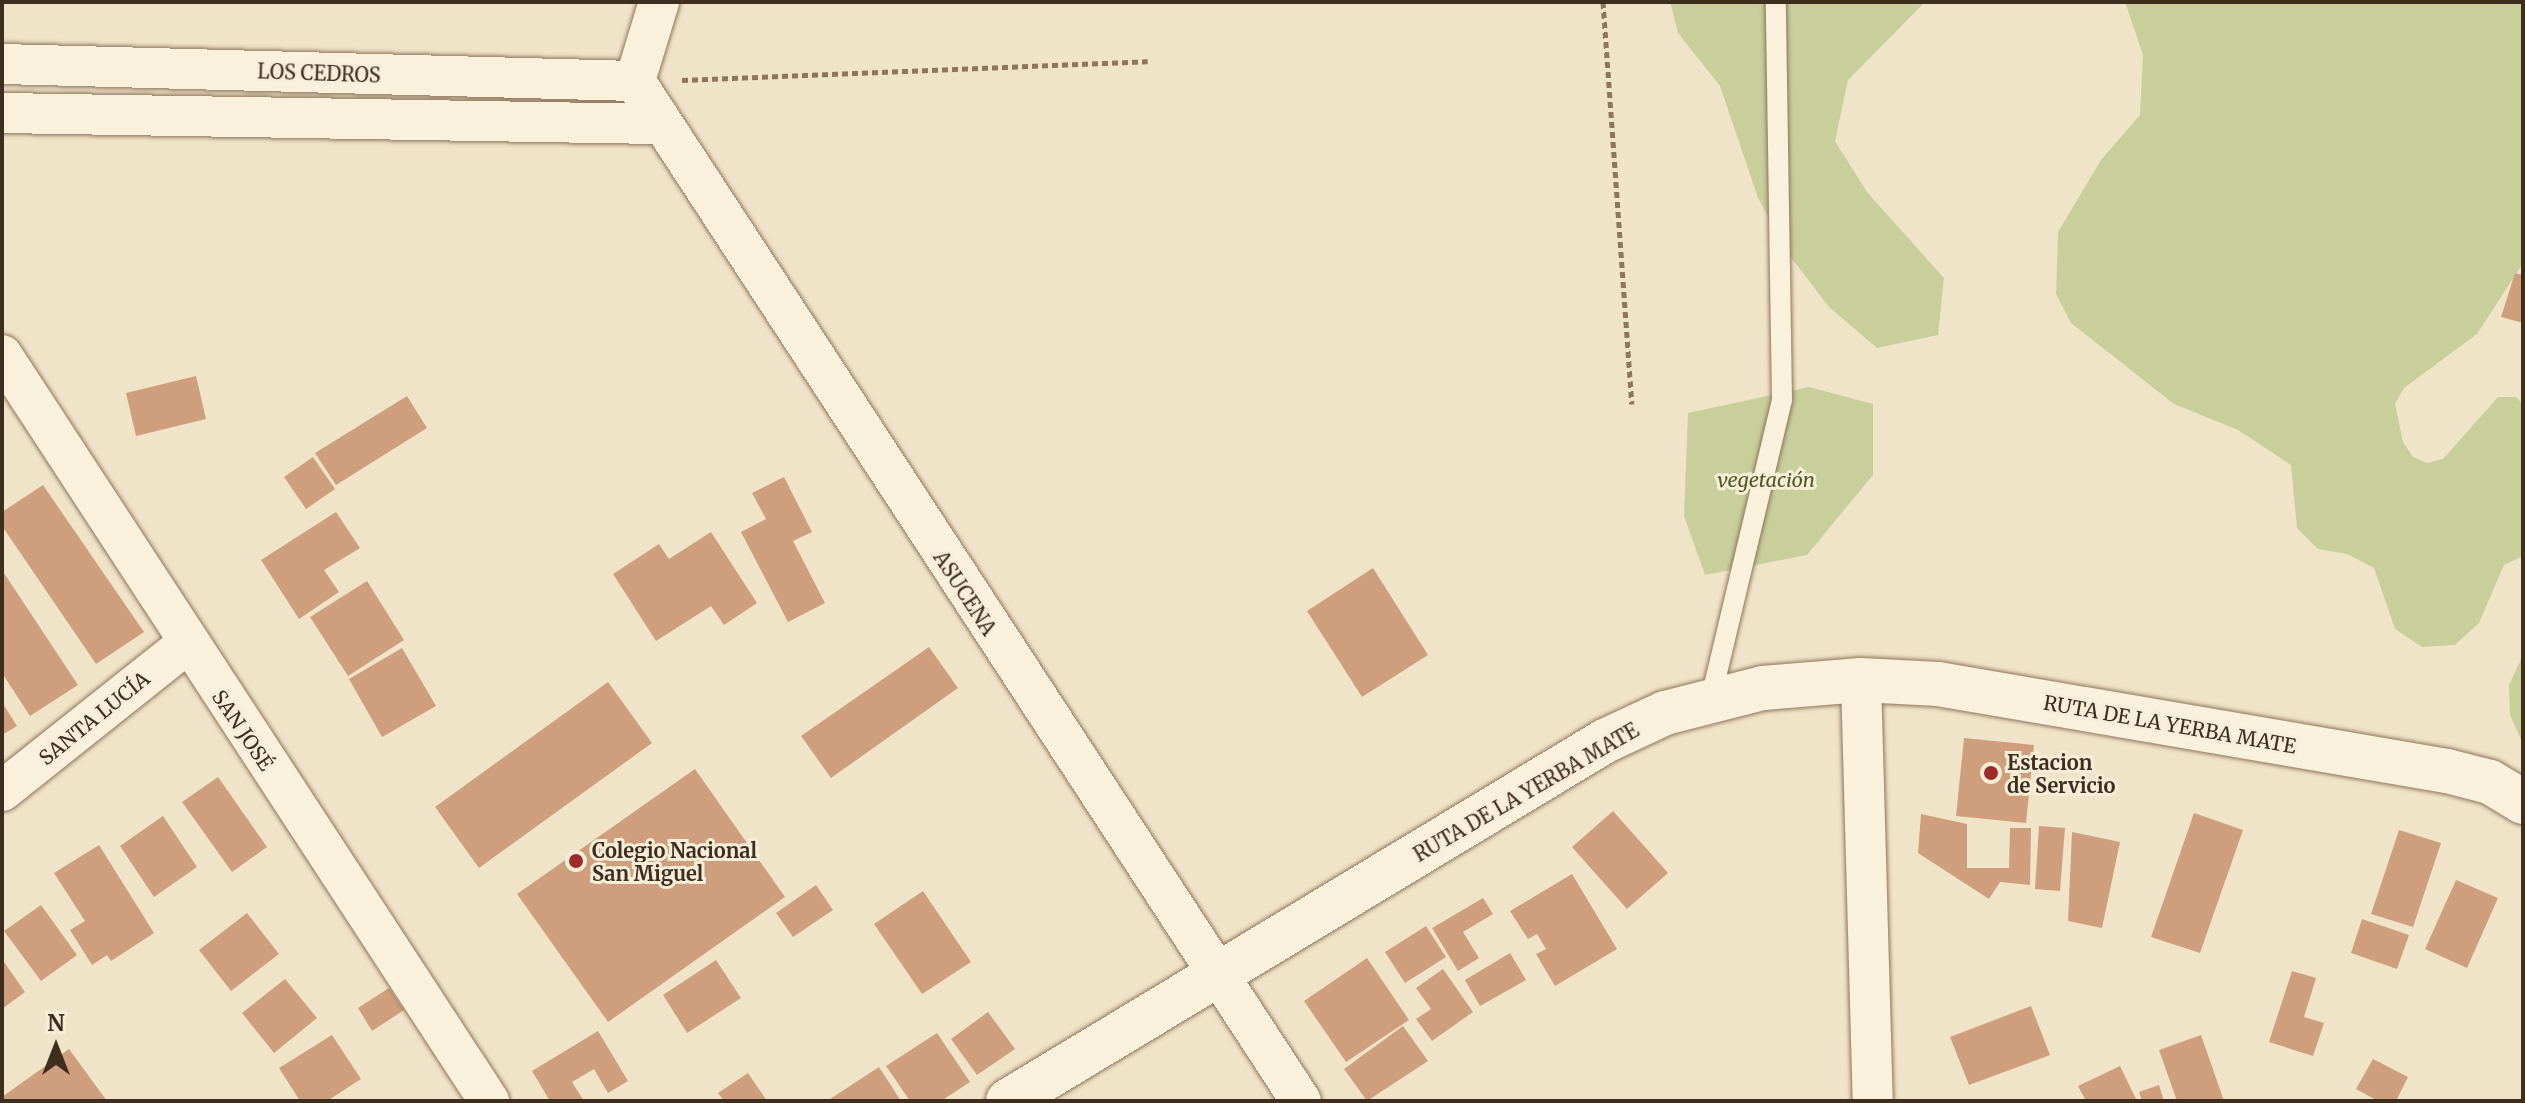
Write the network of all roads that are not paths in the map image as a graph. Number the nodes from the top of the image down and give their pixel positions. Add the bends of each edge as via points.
1 (659, 2) edge
2 (1776, 2) edge
3 (2, 64) edge
4 (635, 81) junction
5 (2, 113) edge
6 (659, 124) junction
7 (2, 355) edge
8 (187, 644) junction
9 (1861, 680) junction
10 (1711, 698) junction
11 (2, 791) edge
12 (2523, 802) edge
13 (1215, 976) junction
14 (489, 1101) edge
15 (1008, 1101) edge
16 (1301, 1101) edge
17 (1873, 1101) edge

1 - 4 street
2 - 10 lane via 1782,400
3 - 4 street, LOS CEDROS
4 - 6 street, ASUCENA
5 - 6 street
6 - 13 street, ASUCENA
7 - 8 street, SAN JOSÉ
8 - 11 street, SANTA LUCÍA
8 - 14 street, SAN JOSÉ
9 - 10 main road, RUTA DE LA YERBA MATE
9 - 12 main road, RUTA DE LA YERBA MATE via 1938,684 2447,771 2490,782
9 - 17 street
10 - 13 main road, RUTA DE LA YERBA MATE via 1605,741
13 - 15 main road, RUTA DE LA YERBA MATE
13 - 16 street, ASUCENA

